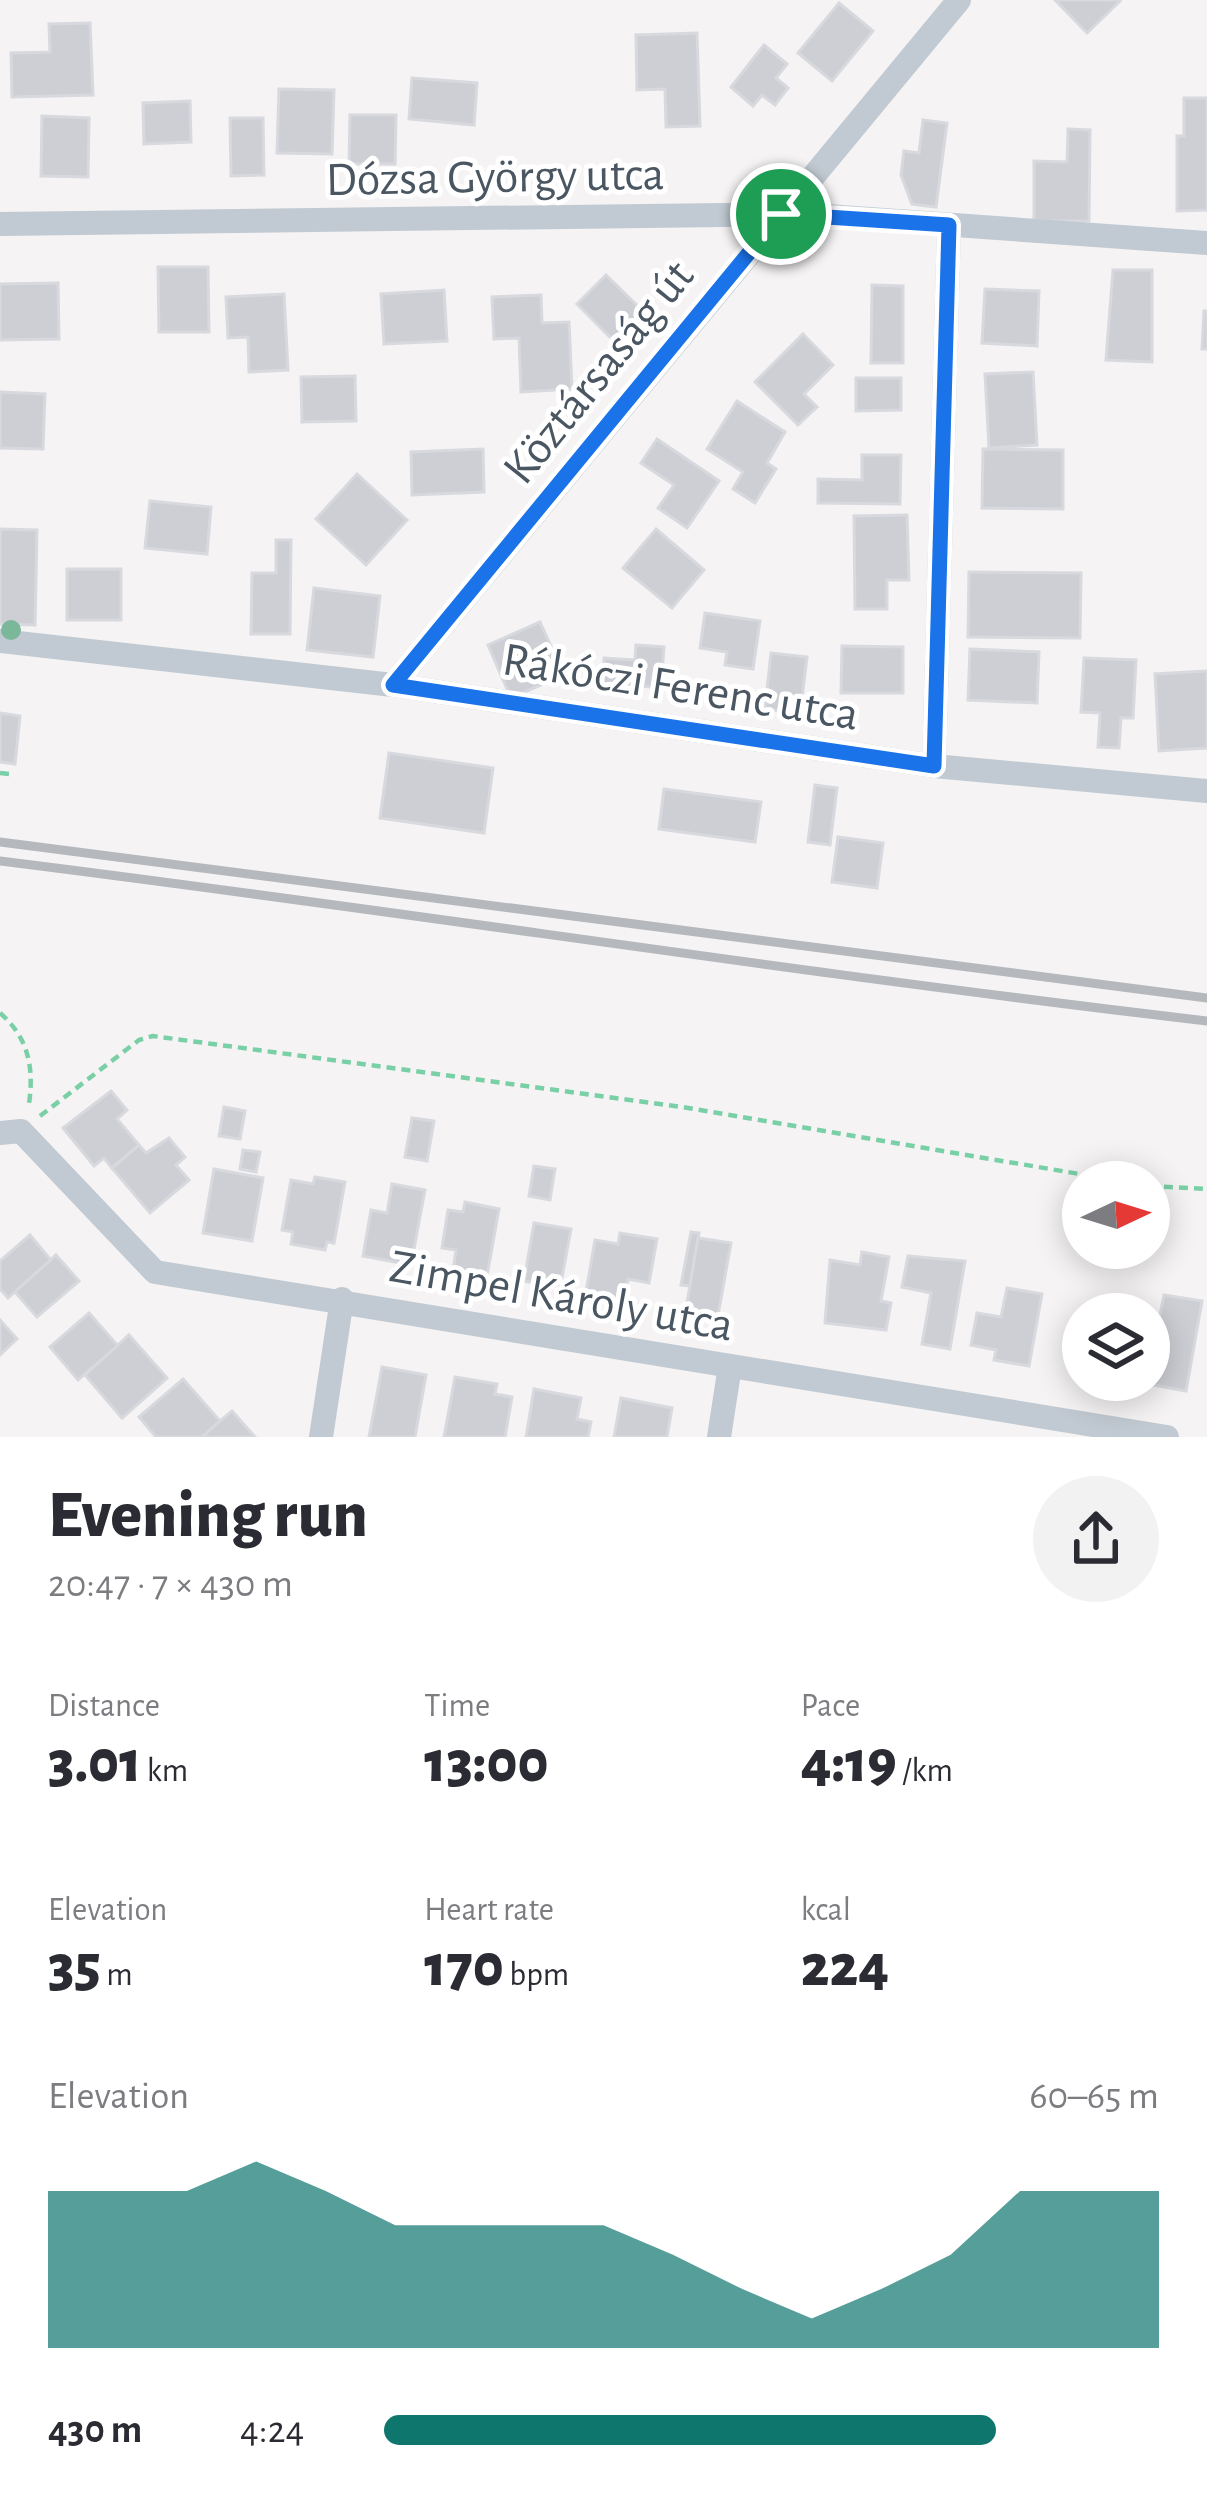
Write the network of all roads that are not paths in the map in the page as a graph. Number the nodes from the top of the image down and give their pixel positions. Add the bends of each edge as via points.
1 (959, 0) edge
2 (781, 214) junction
3 (0, 224) edge
4 (949, 225) junction
5 (1207, 243) edge
6 (0, 641) edge
7 (393, 685) junction
8 (934, 766) junction
9 (1207, 791) edge
10 (7, 1132) edge
11 (342, 1299) junction
12 (730, 1366) junction
13 (321, 1437) edge
14 (719, 1437) edge
15 (1167, 1437) edge

1 - 2 street, Köztársaság út
2 - 3 street, Dózsa György utca
2 - 4 street, Dózsa György utca
2 - 7 street, Köztársaság út
4 - 5 street, Dózsa György utca
4 - 8 street
6 - 7 street, Rákóczi Ferenc utca
7 - 8 street, Rákóczi Ferenc utca
8 - 9 street, Rákóczi Ferenc utca
10 - 11 street, Zimpel Károly utca via 155,1272
11 - 12 street, Zimpel Károly utca
11 - 13 street
12 - 14 street
12 - 15 street, Zimpel Károly utca

